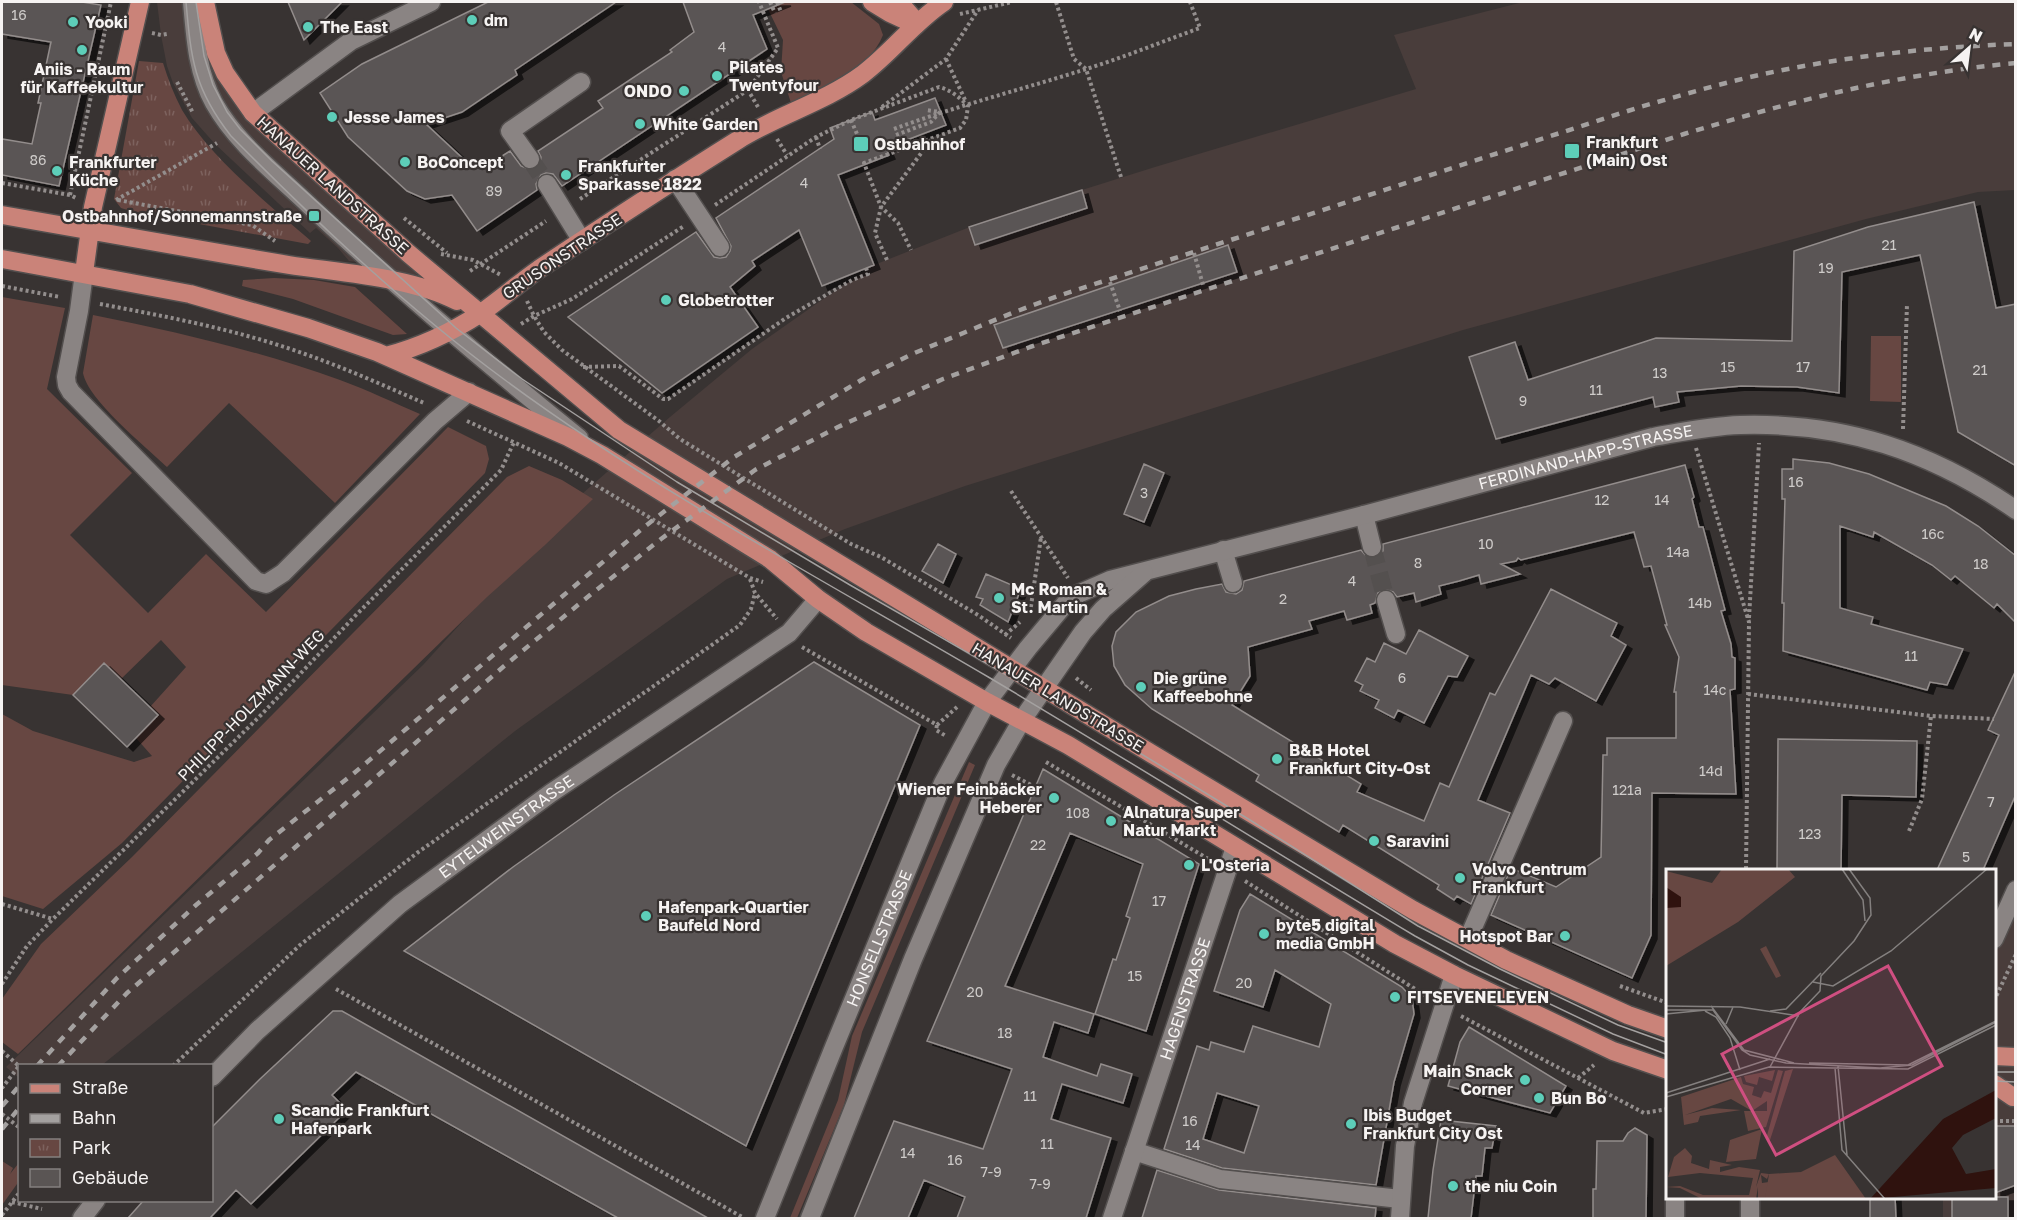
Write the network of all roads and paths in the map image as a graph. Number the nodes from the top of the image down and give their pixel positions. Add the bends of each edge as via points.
1 (111, 2) edge
2 (140, 2) edge
3 (192, 2) edge
4 (205, 2) edge
5 (431, 2) edge
6 (759, 2) edge
7 (770, 2) edge
8 (777, 2) edge
9 (872, 2) edge
10 (899, 2) edge
11 (944, 2) edge
12 (1012, 2) edge
13 (1056, 2) edge
14 (1190, 2) edge
15 (978, 10) junction
16 (781, 12) dead end
17 (775, 13) dead end
18 (957, 15) dead end
19 (916, 25) junction
20 (167, 34) dead end
21 (160, 35) dead end
22 (946, 59) junction
23 (1086, 69) junction
24 (581, 82) dead end
25 (748, 90) junction
26 (754, 101) dead end
27 (968, 106) junction
28 (926, 110) dead end
29 (877, 111) junction
30 (940, 112) junction
31 (253, 113) junction
32 (851, 120) junction
33 (894, 129) dead end
34 (773, 133) dead end
35 (857, 134) dead end
36 (896, 135) dead end
37 (816, 137) junction
38 (932, 139) junction
39 (218, 143) dead end
40 (820, 148) dead end
41 (787, 155) junction
42 (530, 159) tunnel mouth
43 (1121, 177) dead end
44 (675, 179) junction
45 (2, 183) edge
46 (547, 184) tunnel mouth
47 (70, 195) junction
48 (118, 200) junction
49 (93, 207) junction
50 (882, 207) junction
51 (563, 210) junction
52 (2, 215) edge
53 (700, 215) junction
54 (89, 230) junction
55 (275, 241) dead end
56 (582, 241) junction
57 (720, 246) dead end
58 (911, 250) dead end
59 (1194, 253) dead end
60 (448, 254) dead end
61 (2, 259) edge
62 (887, 260) dead end
63 (482, 264) junction
64 (866, 268) dead end
65 (470, 271) dead end
66 (1198, 272) junction
67 (84, 273) junction
68 (1192, 274) dead end
69 (507, 279) dead end
70 (394, 281) junction
71 (1110, 282) dead end
72 (1203, 285) dead end
73 (2, 286) edge
74 (1123, 297) dead end
75 (1116, 299) junction
76 (81, 301) junction
77 (1907, 304) dead end
78 (1120, 311) dead end
79 (480, 313) junction
80 (450, 331) junction
81 (386, 356) junction
82 (582, 367) junction
83 (469, 392) junction
84 (415, 399) dead end
85 (446, 411) junction
86 (1760, 425) junction
87 (1690, 430) junction
88 (514, 442) junction
89 (1899, 448) junction
90 (592, 449) junction
91 (1011, 491) dead end
92 (2016, 510) edge
93 (1364, 515) junction
94 (1041, 537) junction
95 (1372, 547) tunnel mouth
96 (1224, 550) junction
97 (1148, 570) junction
98 (1066, 575) dead end
99 (1233, 583) dead end
100 (755, 593) junction
101 (818, 599) junction
102 (1386, 600) tunnel mouth
103 (1030, 614) dead end
104 (1022, 621) dead end
105 (1749, 622) junction
106 (789, 633) junction
107 (1396, 634) dead end
108 (1005, 635) junction
109 (1013, 639) dead end
110 (1011, 669) junction
111 (1076, 677) dead end
112 (1044, 688) junction
113 (1096, 694) dead end
114 (1748, 694) junction
115 (987, 702) junction
116 (1931, 716) junction
117 (1994, 719) dead end
118 (1022, 720) junction
119 (1563, 721) dead end
120 (962, 745) junction
121 (1046, 762) dead end
122 (996, 765) junction
123 (1031, 785) dead end
124 (1909, 831) dead end
125 (1235, 847) junction
126 (1746, 869) edge
127 (1227, 870) junction
128 (2016, 890) edge
129 (2, 904) edge
130 (53, 919) junction
131 (1996, 937) edge
132 (1468, 939) junction
133 (2016, 954) edge
134 (1454, 975) junction
135 (317, 978) junction
136 (1613, 983) dead end
137 (2, 984) edge
138 (1996, 999) edge
139 (1666, 1003) edge
140 (1444, 1007) junction
141 (1666, 1028) edge
142 (2, 1051) edge
143 (1996, 1056) edge
144 (2016, 1057) edge
145 (174, 1064) edge
146 (18, 1065) edge
147 (18, 1067) edge
148 (1666, 1069) edge
149 (213, 1076) edge
150 (1996, 1085) edge
151 (3, 1087) edge
152 (2008, 1097) edge
153 (1666, 1109) edge
154 (2, 1114) edge
155 (1996, 1121) edge
156 (2016, 1121) edge
157 (18, 1126) edge
158 (1134, 1151) junction
159 (18, 1194) edge
160 (1400, 1199) junction
161 (1675, 1199) edge
162 (1750, 1199) edge
163 (12, 1202) junction
164 (94, 1202) edge
165 (42, 1209) dead end
166 (2, 1215) edge
167 (82, 1218) edge
168 (744, 1218) edge
169 (765, 1218) edge
170 (810, 1218) edge
171 (1112, 1218) edge
172 (1400, 1218) edge
173 (1675, 1218) edge
174 (1750, 1218) edge

1 - 47 path
2 - 49 main road
3 - 70 street, HANAUER LANDSTRASSE via 199,65 222,115 254,153
4 - 31 main road, HANAUER LANDSTRASSE via 225,73
5 - 31 street via 351,41
6 - 25 path via 778,48
7 - 17 path
8 - 16 path
9 - 19 main road
10 - 19 main road
11 - 19 main road, GRUSONSTRASSE
12 - 15 path
13 - 23 path via 1074,59
14 - 23 path via 1200,28
15 - 18 path
15 - 22 path
19 - 44 main road, GRUSONSTRASSE via 853,81 760,126
20 - 21 path
22 - 27 path
22 - 29 path
23 - 27 path
23 - 43 path
24 - 42 street via 510,131
25 - 26 path
25 - 51 path
27 - 29 path via 939,87
27 - 30 path
27 - 38 path via 960,129
28 - 30 path
29 - 32 path
30 - 33 path
30 - 36 path via 931,122
31 - 79 main road, HANAUER LANDSTRASSE
32 - 35 path
32 - 37 path
34 - 41 path
37 - 40 path
37 - 41 path
38 - 50 path
38 - 50 path via 864,163
39 - 48 path
41 - 53 path
44 - 53 street
44 - 56 main road, GRUSONSTRASSE
45 - 47 path
46 - 51 street
47 - 49 path
48 - 49 path
48 - 55 path via 252,225
49 - 54 main road
50 - 58 path via 898,224
50 - 62 path via 875,233
51 - 56 street
51 - 63 path
52 - 54 main road, HANAUER LANDSTRASSE
53 - 57 street
53 - 82 path via 572,299 534,316 552,341
54 - 67 main road
54 - 70 main road, HANAUER LANDSTRASSE
56 - 79 main road, GRUSONSTRASSE
59 - 66 path
60 - 63 path
61 - 67 main road, HANAUER LANDSTRASSE
63 - 65 path
63 - 69 path
64 - 82 path via 868,274 786,318 668,399 619,366
66 - 68 path
66 - 72 path
67 - 76 street
67 - 81 main road, HANAUER LANDSTRASSE via 241,308
70 - 79 main road, HANAUER LANDSTRASSE via 438,293
70 - 80 street, HANAUER LANDSTRASSE
71 - 75 path
73 - 76 path
74 - 75 path
75 - 78 path
76 - 84 path via 196,321 255,338 305,353
76 - 85 street via 66,376 71,392 256,581 266,584 283,573
77 - 89 path via 1905,423
79 - 80 main road
79 - 110 main road, HANAUER LANDSTRASSE via 632,439
80 - 81 main road
80 - 90 street, HANAUER LANDSTRASSE
81 - 83 main road, HANAUER LANDSTRASSE
82 - 108 path via 680,440 851,544 881,557 978,615
83 - 85 street
83 - 90 main road, HANAUER LANDSTRASSE
85 - 88 path
86 - 87 street, FERDINAND-HAPP-STRASSE
86 - 89 street, FERDINAND-HAPP-STRASSE via 1839,433
86 - 105 path
87 - 93 street, FERDINAND-HAPP-STRASSE
87 - 105 path
88 - 100 path via 559,463 750,578
88 - 130 path, PHILIPP-HOLZMANN-WEG via 501,470 261,715
89 - 92 street, FERDINAND-HAPP-STRASSE via 1953,471
90 - 101 main road, HANAUER LANDSTRASSE via 770,559
91 - 94 path
93 - 95 street
93 - 96 street, FERDINAND-HAPP-STRASSE
94 - 98 path
94 - 103 path
96 - 97 street, FERDINAND-HAPP-STRASSE
96 - 99 street
97 - 110 street, FERDINAND-HAPP-STRASSE via 1078,594
97 - 112 street, FERDINAND-HAPP-STRASSE via 1093,620
100 - 106 path
100 - 145 path via 752,609 740,625 417,853 300,945
101 - 106 street, EYTELWEINSTRASSE
101 - 115 main road, HANAUER LANDSTRASSE via 866,632
102 - 107 street
104 - 108 path
105 - 114 path
106 - 120 path via 804,649 937,725 936,730
106 - 135 street, EYTELWEINSTRASSE via 550,793 400,904
108 - 109 path
110 - 112 main road, HANAUER LANDSTRASSE
110 - 115 street, HONSELLSTRASSE
111 - 113 path
112 - 118 street
112 - 132 main road, HANAUER LANDSTRASSE
114 - 116 path
114 - 126 path
115 - 118 main road, HANAUER LANDSTRASSE
115 - 120 street, HONSELLSTRASSE
116 - 117 path
116 - 124 path via 1922,799
118 - 122 street
118 - 125 main road, HANAUER LANDSTRASSE
119 - 132 street
120 - 169 street, HONSELLSTRASSE
121 - 127 path
122 - 123 path
122 - 170 street via 922,937
125 - 127 street, HAGENSTRASSE
125 - 134 main road, HANAUER LANDSTRASSE via 1395,944
127 - 140 path
127 - 158 street, HAGENSTRASSE
128 - 131 street
129 - 130 path
130 - 137 path, PHILIPP-HOLZMANN-WEG via 27,946
132 - 141 main road, HANAUER LANDSTRASSE via 1570,989
133 - 138 path
134 - 140 street
134 - 148 main road, HANAUER LANDSTRASSE via 1613,1051
135 - 149 street, EYTELWEINSTRASSE
135 - 168 path
136 - 139 path
140 - 153 path via 1644,1113
140 - 160 street via 1413,1103
142 - 146 path
143 - 144 main road
147 - 151 path
150 - 152 main road
154 - 157 path
155 - 156 path
158 - 160 street via 1220,1179
158 - 171 street, HAGENSTRASSE
159 - 163 path
160 - 172 street
161 - 173 street
162 - 174 street
163 - 165 path
163 - 166 path
164 - 167 street

